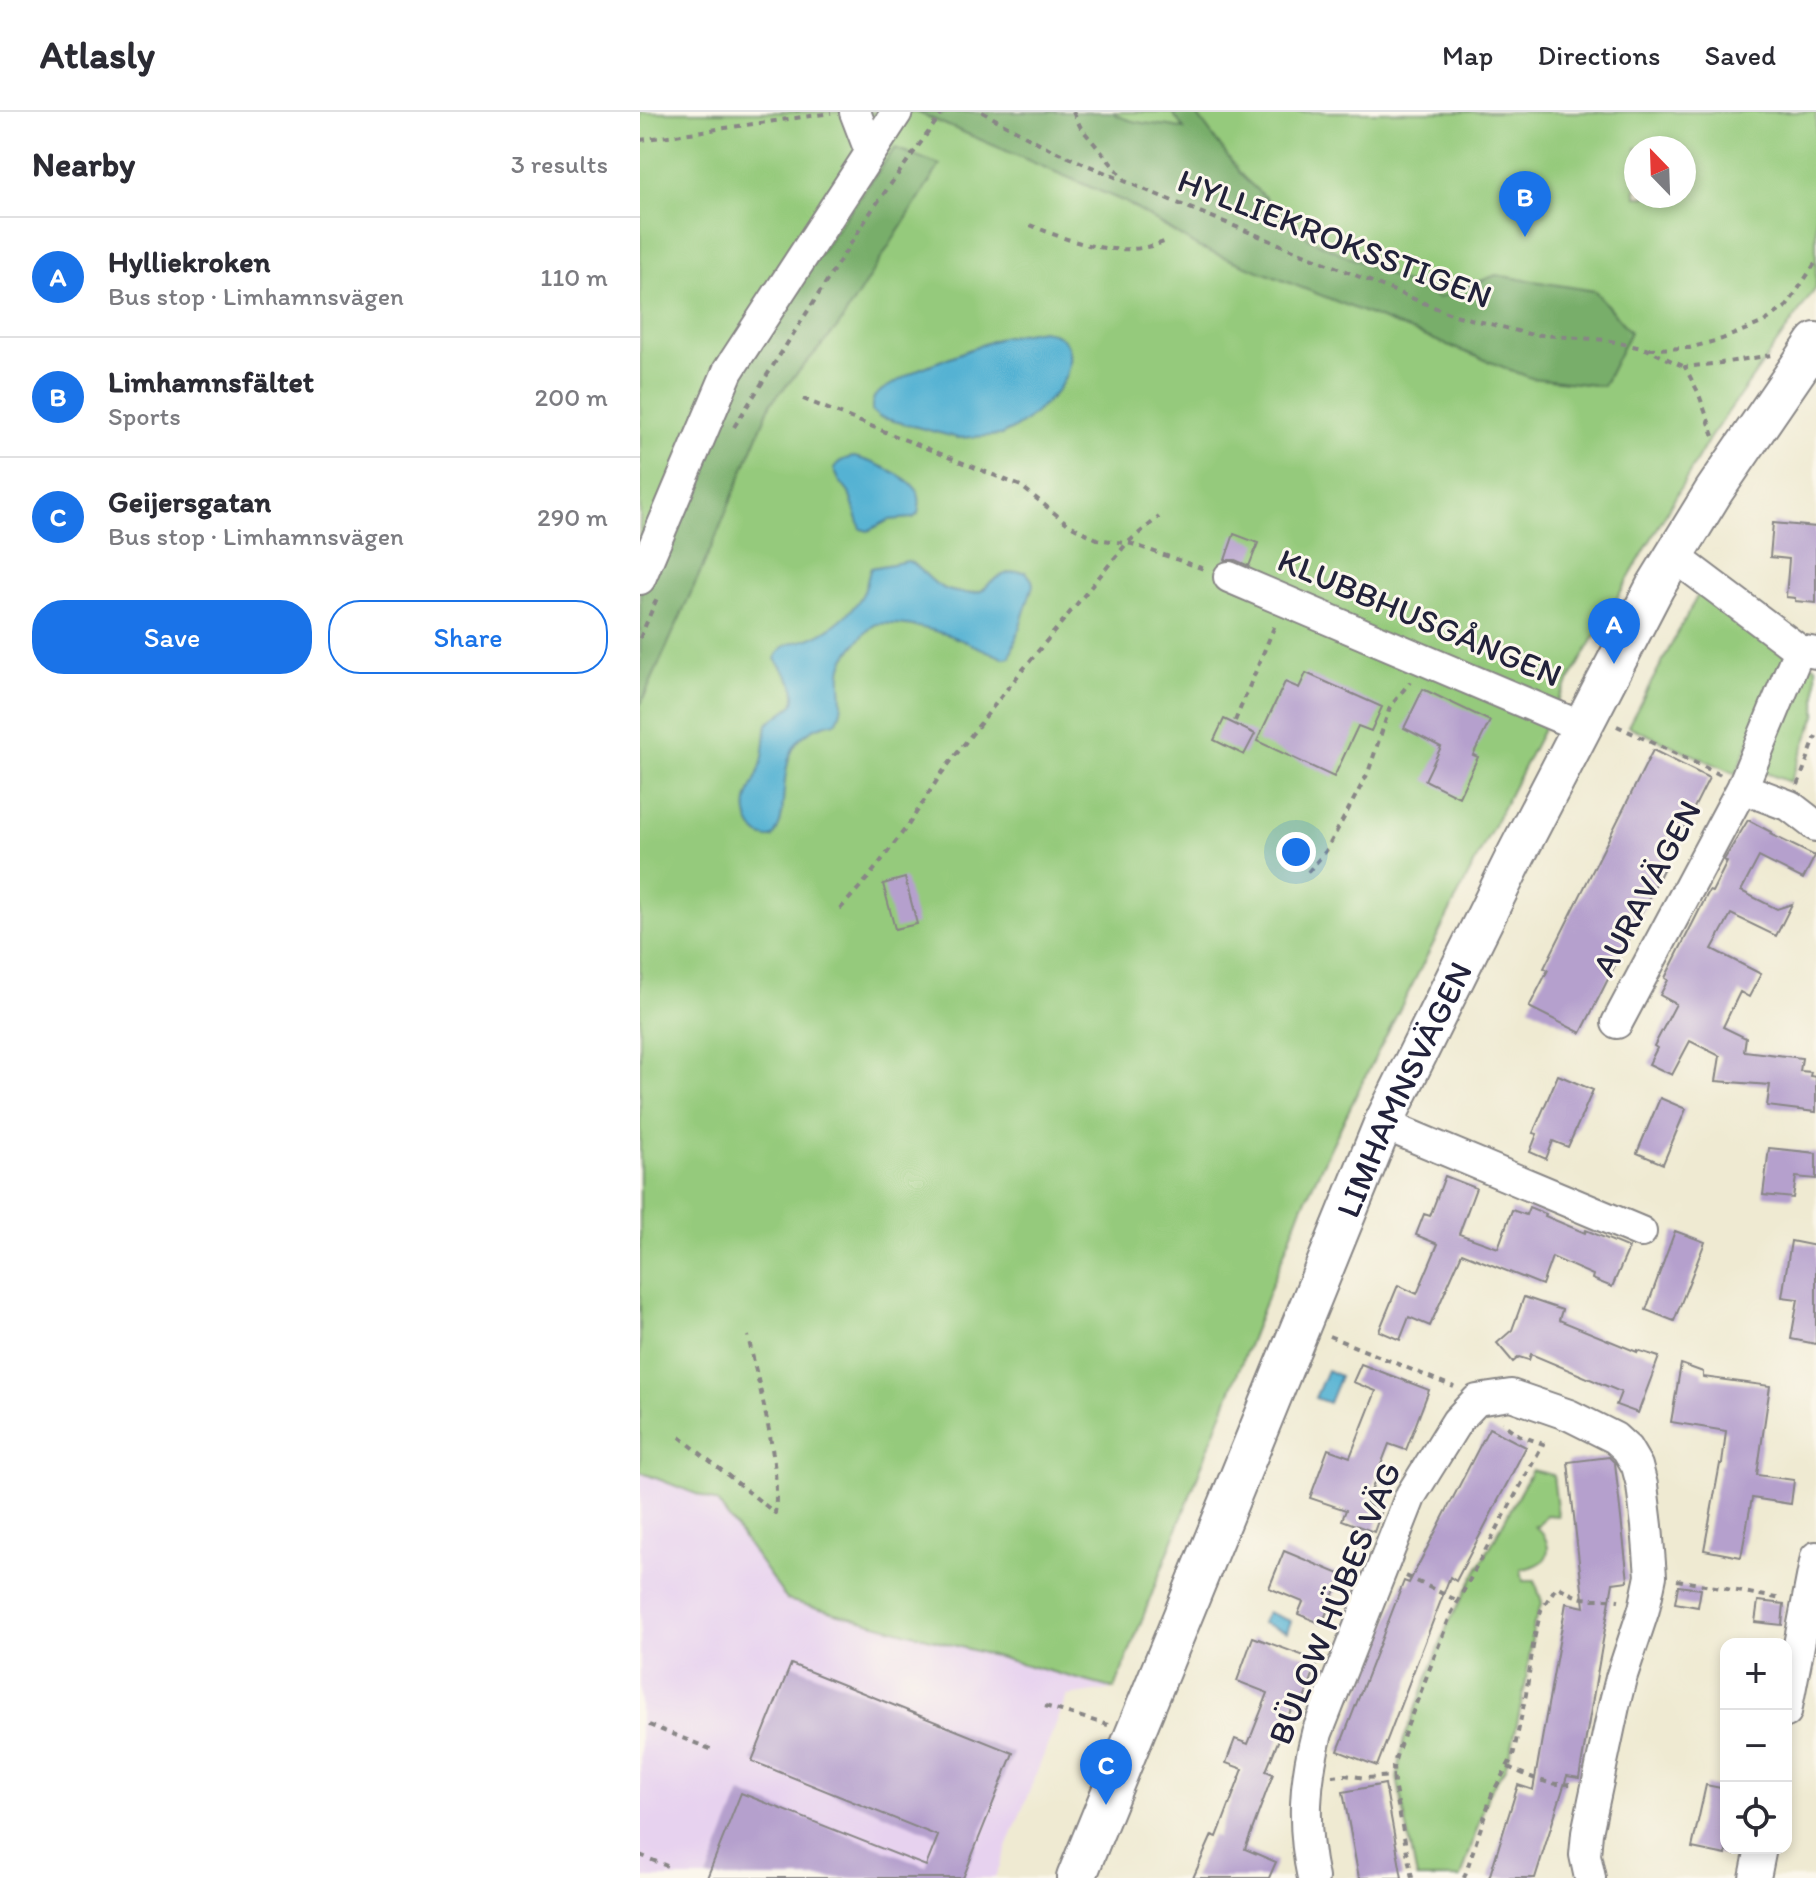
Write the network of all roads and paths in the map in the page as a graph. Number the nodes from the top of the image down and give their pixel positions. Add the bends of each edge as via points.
1 (842, 112) edge
2 (855, 112) edge
3 (897, 112) edge
4 (943, 112) edge
5 (982, 112) edge
6 (1073, 112) edge
7 (640, 140) edge
8 (870, 151) junction
9 (1128, 182) junction
10 (1030, 225) dead end
11 (1166, 241) dead end
12 (1816, 262) edge
13 (1816, 342) edge
14 (1646, 349) junction
15 (1776, 354) dead end
16 (1685, 367) junction
17 (803, 399) dead end
18 (732, 430) dead end
19 (1715, 438) dead end
20 (1159, 517) dead end
21 (1127, 543) junction
22 (1674, 556) junction
23 (1229, 577) joint
24 (649, 588) edge
25 (1285, 601) junction
26 (640, 638) edge
27 (1808, 652) edge
28 (1428, 661) junction
29 (1235, 721) dead end
30 (1599, 726) junction
31 (1816, 736) edge
32 (1734, 783) junction
33 (1790, 806) junction
34 (1816, 826) edge
35 (1308, 872) dead end
36 (840, 909) dead end
37 (1617, 1023) dead end
38 (1383, 1124) junction
39 (1641, 1232) dead end
40 (1327, 1335) dead end
41 (748, 1336) dead end
42 (1477, 1400) junction
43 (680, 1437) dead end
44 (1816, 1557) edge
45 (1383, 1566) junction
46 (1651, 1576) junction
47 (1458, 1601) junction
48 (1806, 1603) junction
49 (1644, 1609) junction
50 (1045, 1706) dead end
51 (1786, 1710) edge
52 (649, 1725) dead end
53 (1112, 1727) dead end
54 (713, 1750) dead end
55 (1508, 1767) junction
56 (1394, 1776) junction
57 (1307, 1777) junction
58 (1597, 1792) junction
59 (1760, 1854) edge
60 (640, 1855) edge
61 (667, 1866) dead end
62 (1076, 1878) edge
63 (1313, 1878) edge
64 (1412, 1878) edge
65 (1464, 1878) edge
66 (1590, 1878) edge
67 (1755, 1878) edge

1 - 7 path
2 - 8 street
3 - 8 street
4 - 18 path via 872,210
5 - 9 path, HYLLIEKROKSSTIGEN via 1052,150
6 - 9 path
8 - 24 street via 728,371
9 - 14 path, HYLLIEKROKSSTIGEN via 1451,314 1529,334
10 - 11 path via 1069,241 1114,250
12 - 14 path via 1787,306 1764,322 1689,348
13 - 22 main road, LIMHAMNSVÄGEN
14 - 16 path, HYLLIEKROKSSTIGEN
15 - 16 path
16 - 19 path
17 - 21 path via 1021,486 1068,524 1097,539
20 - 21 path
21 - 23 path
21 - 36 path via 1007,689
22 - 27 street
22 - 30 main road, LIMHAMNSVÄGEN via 1626,641
23 - 25 street, KLUBBHUSGÅNGEN
24 - 26 path
25 - 28 street, KLUBBHUSGÅNGEN
25 - 29 path
27 - 32 street, AURAVÄGEN
28 - 30 street, KLUBBHUSGÅNGEN
28 - 35 path via 1390,707 1368,773 1326,851
30 - 32 path
30 - 38 main road, LIMHAMNSVÄGEN via 1516,855
31 - 33 path
32 - 33 street
32 - 37 street, AURAVÄGEN
33 - 34 street
38 - 39 street
38 - 62 main road, LIMHAMNSVÄGEN
40 - 42 path via 1446,1382
41 - 43 path via 769,1438 775,1513
42 - 45 street, BÜLOW HÜBES VÄG via 1457,1421 1411,1495
42 - 46 street via 1511,1395 1569,1415 1627,1449 1642,1485
42 - 47 path via 1519,1435 1543,1444
44 - 48 street
45 - 47 path
45 - 57 street, BÜLOW HÜBES VÄG via 1317,1733
46 - 48 path
46 - 49 street
47 - 56 path via 1398,1750
48 - 51 street
49 - 55 path via 1615,1599 1586,1599 1557,1586 1541,1610
49 - 58 street via 1621,1678
50 - 53 path
52 - 54 path
55 - 58 path via 1537,1781
55 - 65 path via 1492,1794
56 - 57 path
56 - 64 path
57 - 63 street, BÜLOW HÜBES VÄG
58 - 66 street via 1585,1855
59 - 67 street
60 - 61 path

